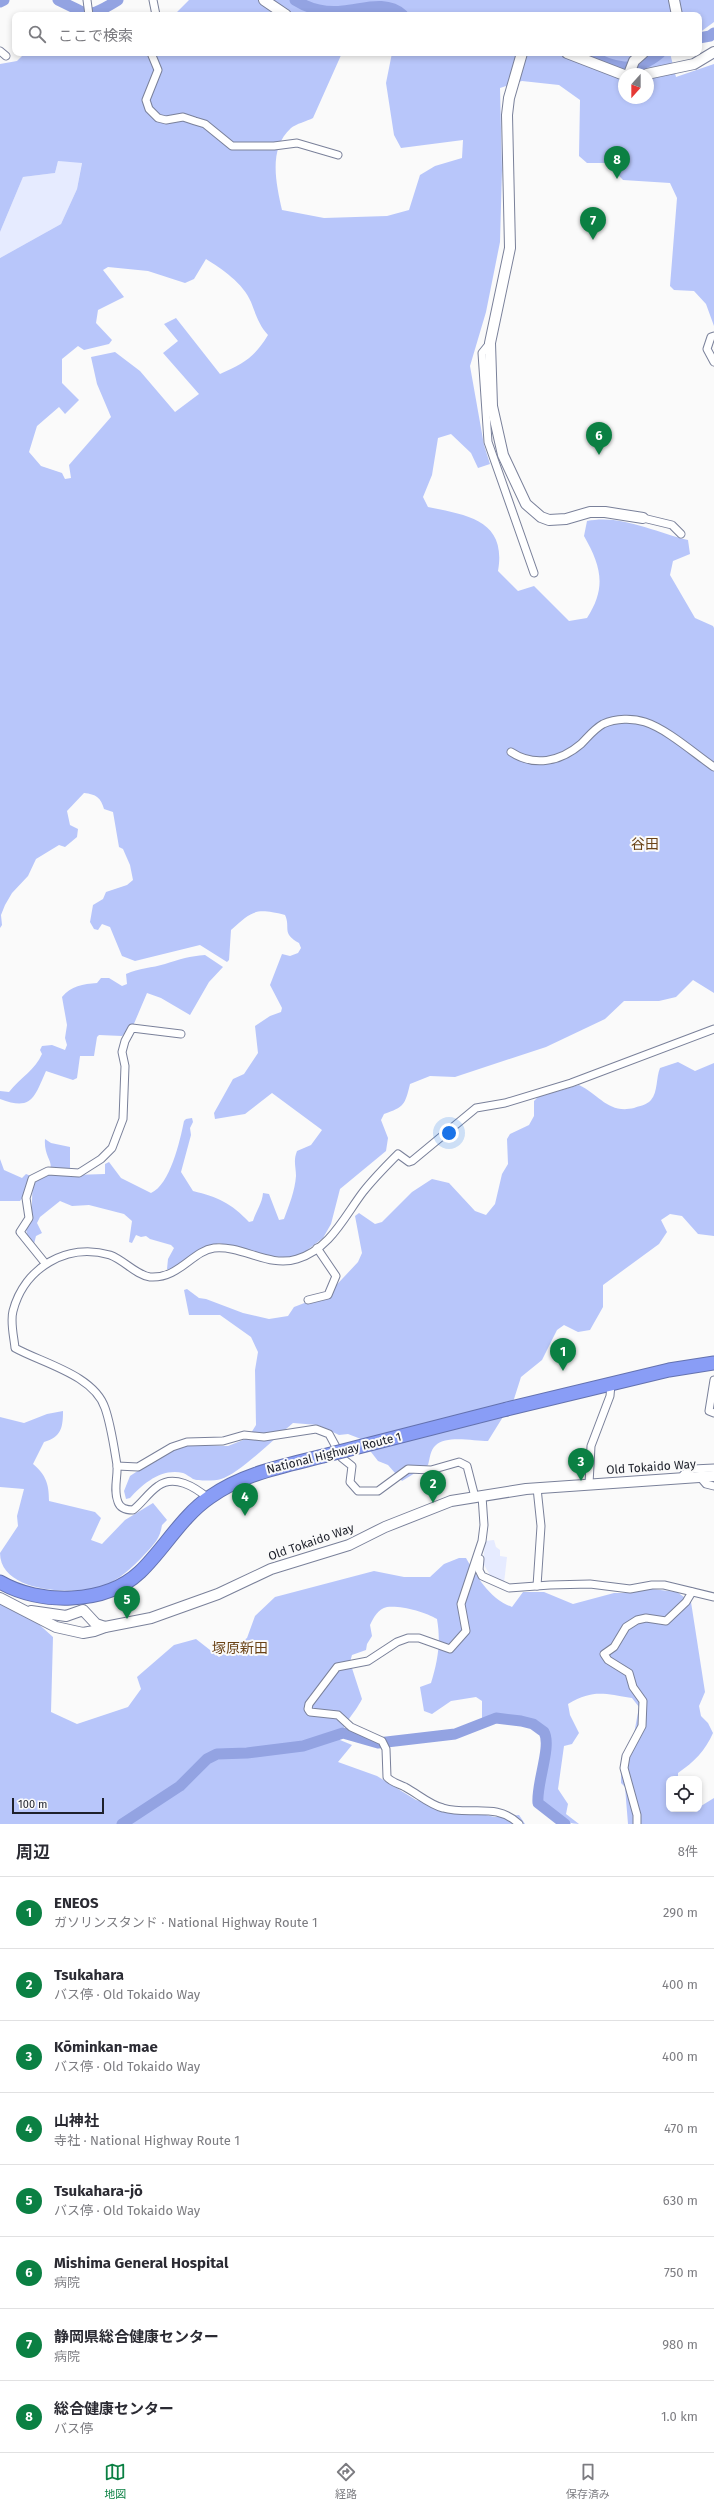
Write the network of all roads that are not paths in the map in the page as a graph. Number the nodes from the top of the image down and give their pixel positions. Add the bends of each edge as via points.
1 (88, 0) edge
2 (153, 0) edge
3 (264, 0) edge
4 (674, 0) edge
5 (89, 12) edge
6 (155, 12) edge
7 (282, 12) edge
8 (676, 12) edge
9 (0, 51) edge
10 (714, 52) edge
11 (6, 56) dead end
12 (152, 56) edge
13 (521, 56) edge
14 (576, 56) edge
15 (640, 56) edge
16 (630, 68) edge
17 (618, 71) edge
18 (654, 73) edge
19 (338, 155) dead end
20 (714, 336) edge
21 (490, 343) junction
22 (714, 362) edge
23 (643, 518) joint
24 (681, 534) dead end
25 (534, 573) dead end
26 (511, 752) dead end
27 (714, 767) edge
28 (714, 1029) edge
29 (181, 1034) dead end
30 (317, 1248) junction
31 (45, 1263) junction
32 (308, 1300) dead end
33 (714, 1356) edge
34 (714, 1363) edge
35 (714, 1380) edge
36 (611, 1384) junction
37 (544, 1399) junction
38 (714, 1413) edge
39 (117, 1466) junction
40 (714, 1468) edge
41 (714, 1476) edge
42 (682, 1477) junction
43 (700, 1477) junction
44 (589, 1484) junction
45 (714, 1486) edge
46 (537, 1488) junction
47 (478, 1497) junction
48 (208, 1498) junction
49 (480, 1553) junction
50 (0, 1582) edge
51 (537, 1586) junction
52 (692, 1592) junction
53 (714, 1596) edge
54 (0, 1598) edge
55 (84, 1606) junction
56 (25, 1609) junction
57 (56, 1615) junction
58 (56, 1627) junction
59 (105, 1627) junction
60 (75, 1632) junction
61 (519, 1824) edge
62 (637, 1824) edge

1 - 5 street
2 - 6 street
3 - 7 street
4 - 8 street
9 - 11 street
10 - 18 street via 694,64
12 - 19 street via 158,70 146,101 148,109 158,118 166,120 183,117 195,120 205,124 232,146 297,143
13 - 21 street via 509,98 507,116 510,248
14 - 17 street
15 - 16 street
20 - 22 street via 711,337 706,349
21 - 23 street via 490,380 496,429 503,455 530,510 549,520 590,512
21 - 25 street via 482,353 488,442
23 - 24 street via 672,525
26 - 27 street via 530,761 550,760 574,750 604,724 635,720 654,727 690,748
28 - 30 street via 571,1083 473,1110 412,1161 409,1162 398,1154 364,1191 341,1226
29 - 31 street via 132,1028 122,1052 126,1066 123,1119 112,1148 101,1159 79,1173 48,1171 32,1179 26,1198 29,1218 20,1232
30 - 31 street via 298,1259 281,1261 212,1248 180,1269 155,1277 142,1274 120,1259 93,1252 68,1254
30 - 32 street via 336,1276 328,1295
31 - 39 street via 28,1281 12,1312 15,1348 70,1373 99,1397 105,1407
33 - 37 highway, National Highway Route 1 via 650,1367
34 - 36 highway, National Highway Route 1 via 669,1370
35 - 38 street via 709,1411
36 - 37 highway, National Highway Route 1
36 - 44 street via 610,1396 591,1446
37 - 48 highway, National Highway Route 1, bridge via 243,1478
39 - 47 street via 138,1467 172,1447 187,1442 223,1441 244,1435 264,1437 320,1429 329,1434 342,1458 352,1466 350,1482 358,1491 378,1491 408,1469 431,1470 459,1462 467,1466
39 - 48 street via 117,1499 122,1508 128,1510 137,1507 164,1483 185,1483
40 - 42 street via 693,1469
41 - 43 street, Old Tokaido Way
42 - 43 street, Old Tokaido Way
42 - 44 street, Old Tokaido Way
43 - 45 street via 706,1484
44 - 46 street, Old Tokaido Way
46 - 47 street, Old Tokaido Way
46 - 51 street via 541,1526
47 - 49 street via 484,1531
47 - 59 street, Old Tokaido Way via 451,1501 419,1512 349,1545 271,1569 218,1594 151,1618
48 - 55 highway, National Highway Route 1 via 138,1574
49 - 51 street via 479,1570 486,1580 509,1588
49 - 61 street via 466,1583 461,1604 466,1631 452,1648 447,1649 419,1638 408,1638 397,1642 368,1661 337,1667 309,1704 308,1709 310,1712 338,1715 351,1727 380,1738 386,1746 386,1777 434,1805 469,1812 495,1810 510,1816
50 - 55 highway, National Highway Route 1 via 23,1592 66,1599
51 - 52 street via 594,1585 630,1589 652,1585
52 - 53 street
52 - 62 street via 686,1602 666,1621 646,1618 637,1620 626,1627 614,1647 604,1652 608,1660 629,1673 633,1687 643,1702 642,1726 626,1756 624,1768 637,1815
54 - 56 street, Old Tokaido Way
55 - 57 street via 72,1615
55 - 59 street via 96,1624
55 - 60 street via 83,1625
56 - 57 street
56 - 58 street, Old Tokaido Way
57 - 58 street via 52,1620
58 - 60 street, Old Tokaido Way
59 - 60 street, Old Tokaido Way via 94,1631

